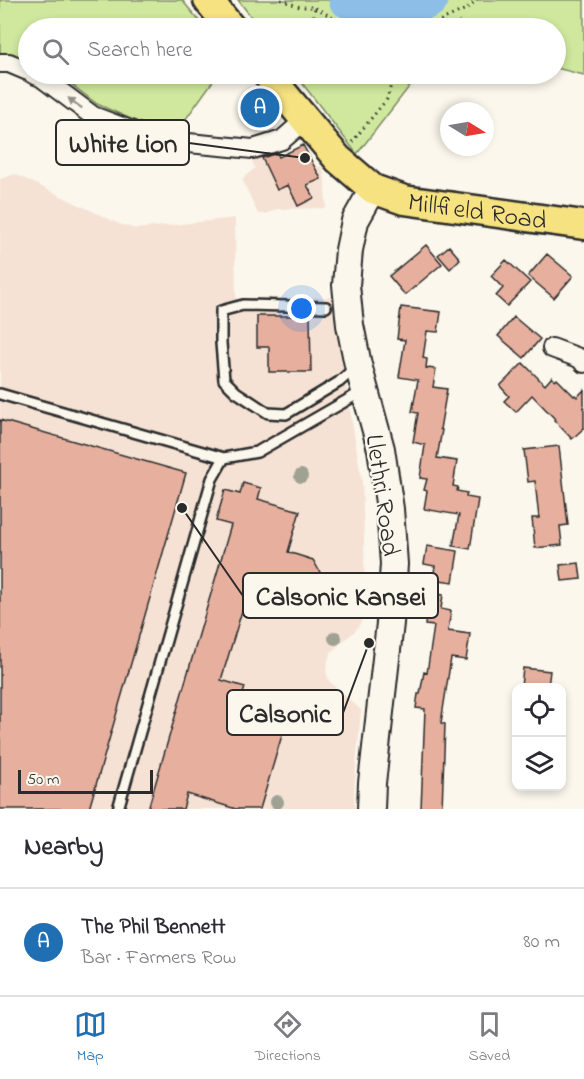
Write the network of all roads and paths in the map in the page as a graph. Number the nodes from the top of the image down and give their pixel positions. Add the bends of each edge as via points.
1 (208, 0) edge
2 (281, 0) edge
3 (477, 0) edge
4 (315, 7) junction
5 (223, 18) edge
6 (313, 18) edge
7 (333, 18) edge
8 (446, 18) edge
9 (0, 63) edge
10 (18, 67) edge
11 (50, 84) edge
12 (275, 84) edge
13 (391, 84) edge
14 (305, 120) junction
15 (338, 159) junction
16 (373, 189) junction
17 (584, 225) edge
18 (326, 307) dead end
19 (552, 348) dead end
20 (584, 363) edge
21 (361, 377) junction
22 (0, 394) edge
23 (224, 458) junction
24 (118, 809) edge
25 (371, 809) edge

1 - 5 main road
2 - 4 path
3 - 8 path
4 - 6 path
4 - 7 path
9 - 10 street
14 -> 11 street via 282,140 254,149 156,140 93,116
12 - 14 main road
13 - 15 path via 387,99
14 - 15 main road
15 - 16 main road
16 - 17 main road, Millfield Road via 404,200
16 - 21 main road, Llethri Road via 355,221 346,285
18 - 21 lane via 243,305 221,311 224,380 268,413 286,414 339,382
19 - 20 street
21 - 23 lane via 257,452
21 - 25 main road, Llethri Road via 381,449 394,564
22 - 23 lane
23 - 24 lane via 212,479

